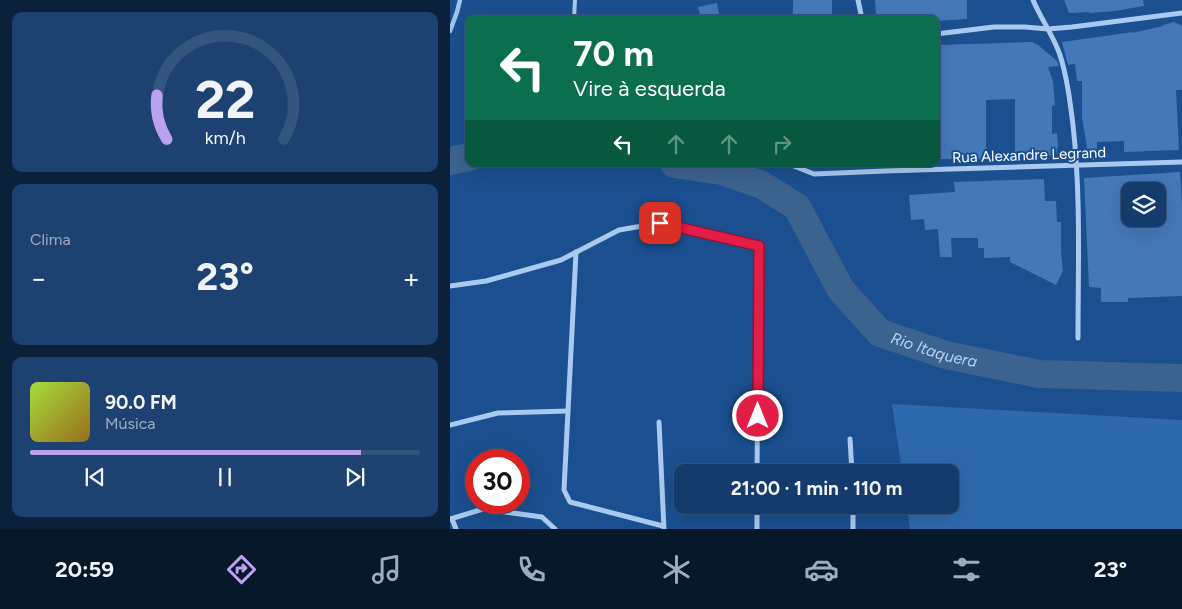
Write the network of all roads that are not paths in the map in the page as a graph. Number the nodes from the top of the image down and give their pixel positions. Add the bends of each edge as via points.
1 (575, 0) edge
2 (858, 0) edge
3 (1033, 0) edge
4 (1182, 12) edge
5 (574, 15) edge
6 (861, 15) edge
7 (1048, 28) junction
8 (940, 34) edge
9 (1182, 162) edge
10 (1077, 166) junction
11 (797, 167) edge
12 (576, 252) junction
13 (450, 286) edge
14 (1078, 338) dead end
15 (568, 411) junction
16 (659, 422) dead end
17 (450, 425) edge
18 (850, 439) dead end
19 (757, 464) edge
20 (852, 464) edge
21 (757, 514) edge
22 (853, 514) edge
23 (451, 519) edge
24 (664, 528) edge
25 (456, 529) edge
26 (555, 529) edge
27 (757, 529) edge
28 (854, 529) edge

1 - 5 lane
2 - 6 street
3 - 7 street
4 - 7 street
7 - 8 street via 994,27
7 - 10 street via 1066,76
9 - 10 street, Rua Alexandre Legrand
10 - 11 street, Rua Alexandre Legrand via 814,174
10 - 14 street
12 - 13 street via 562,260 486,281
12 - 15 street
12 - 19 street via 619,230 660,223 759,246
15 - 17 street via 498,413
15 - 24 street via 564,490 570,502
16 - 24 street
18 - 20 street
21 - 27 street
22 - 28 street
23 - 25 street
23 - 26 street via 483,509 542,517

